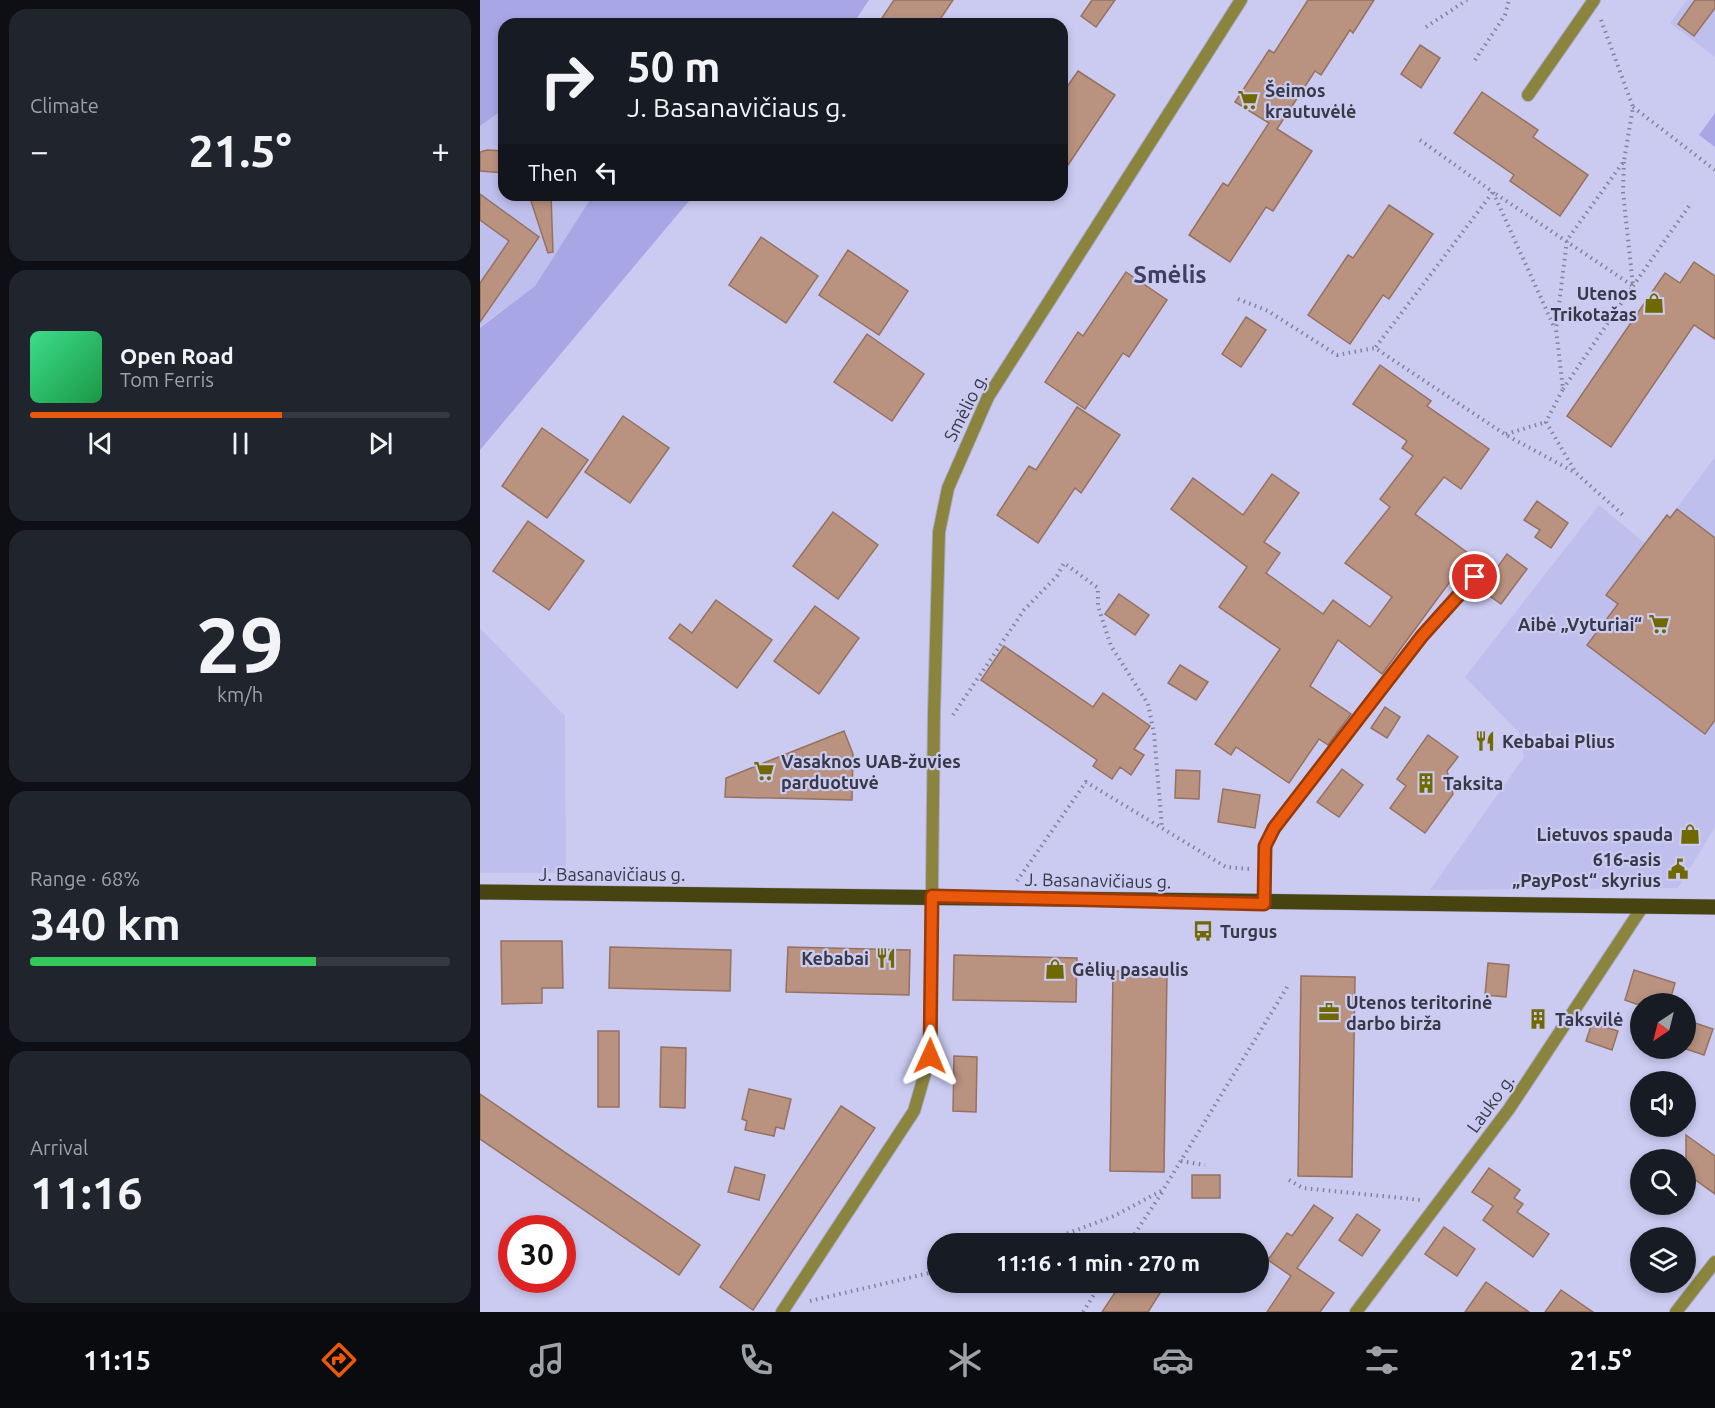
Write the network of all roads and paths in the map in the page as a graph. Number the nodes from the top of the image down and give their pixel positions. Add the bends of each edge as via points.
1 (1241, 0) edge
2 (1467, 0) edge
3 (1509, 0) edge
4 (1594, 1) edge
5 (1426, 27) dead end
6 (1474, 60) dead end
7 (1528, 95) dead end
8 (1633, 107) junction
9 (1420, 140) dead end
10 (1624, 161) junction
11 (1715, 171) edge
12 (1493, 192) junction
13 (1689, 206) dead end
14 (1567, 240) junction
15 (1633, 286) junction
16 (1238, 299) dead end
17 (1556, 329) junction
18 (1375, 348) junction
19 (1563, 389) junction
20 (1546, 422) junction
21 (1506, 435) junction
22 (1576, 473) junction
23 (1623, 515) dead end
24 (1475, 577) dead end
25 (953, 716) dead end
26 (1162, 828) junction
27 (1265, 870) junction
28 (480, 892) edge
29 (932, 896) junction
30 (990, 898) junction
31 (1264, 904) junction
32 (1643, 906) junction
33 (1715, 908) edge
34 (1289, 984) dead end
35 (1181, 1161) junction
36 (1205, 1165) dead end
37 (1289, 1180) dead end
38 (1163, 1190) junction
39 (1434, 1208) junction
40 (1068, 1233) edge
41 (1135, 1233) edge
42 (1715, 1262) edge
43 (927, 1274) edge
44 (1095, 1293) edge
45 (783, 1310) edge
46 (1083, 1312) edge
47 (1356, 1312) edge
48 (1676, 1312) edge

1 - 29 street, Smėlio g. via 988,397 948,488 939,532
2 - 5 path
3 - 6 path via 1505,15
4 - 7 street
4 - 8 path
8 - 10 path
8 - 11 path
9 - 12 path
10 - 14 path
10 - 15 path via 1623,192
12 - 14 path
12 - 17 path
12 - 18 path
13 - 15 path
14 - 15 path
14 - 17 path
15 - 19 path
16 - 18 path via 1268,311 1337,355
17 - 19 path
18 - 21 path
19 - 20 path
20 - 21 path
20 - 22 path
21 - 22 path
22 - 23 path
24 - 27 street via 1422,636 1274,828 1265,846
25 - 26 path via 1024,610 1057,576 1064,563 1098,588 1098,606 1111,646 1148,704
26 - 27 path via 1226,867
26 - 30 path via 1086,782 1017,882 998,883
27 - 31 street
28 - 29 main road, J. Basanavičiaus g.
29 - 30 main road, J. Basanavičiaus g.
29 - 45 street, Smėlio g. via 930,1056 914,1111
30 - 31 main road, J. Basanavičiaus g.
31 - 32 main road, J. Basanavičiaus g.
32 - 33 main road, J. Basanavičiaus g.
32 - 39 street, Lauko g. via 1509,1109
34 - 35 path
35 - 36 path
35 - 38 path
37 - 39 path via 1303,1188 1418,1198
38 - 40 path via 1114,1216
38 - 41 path
39 - 47 street, Lauko g.
42 - 48 street
43 - 45 path
44 - 46 path

